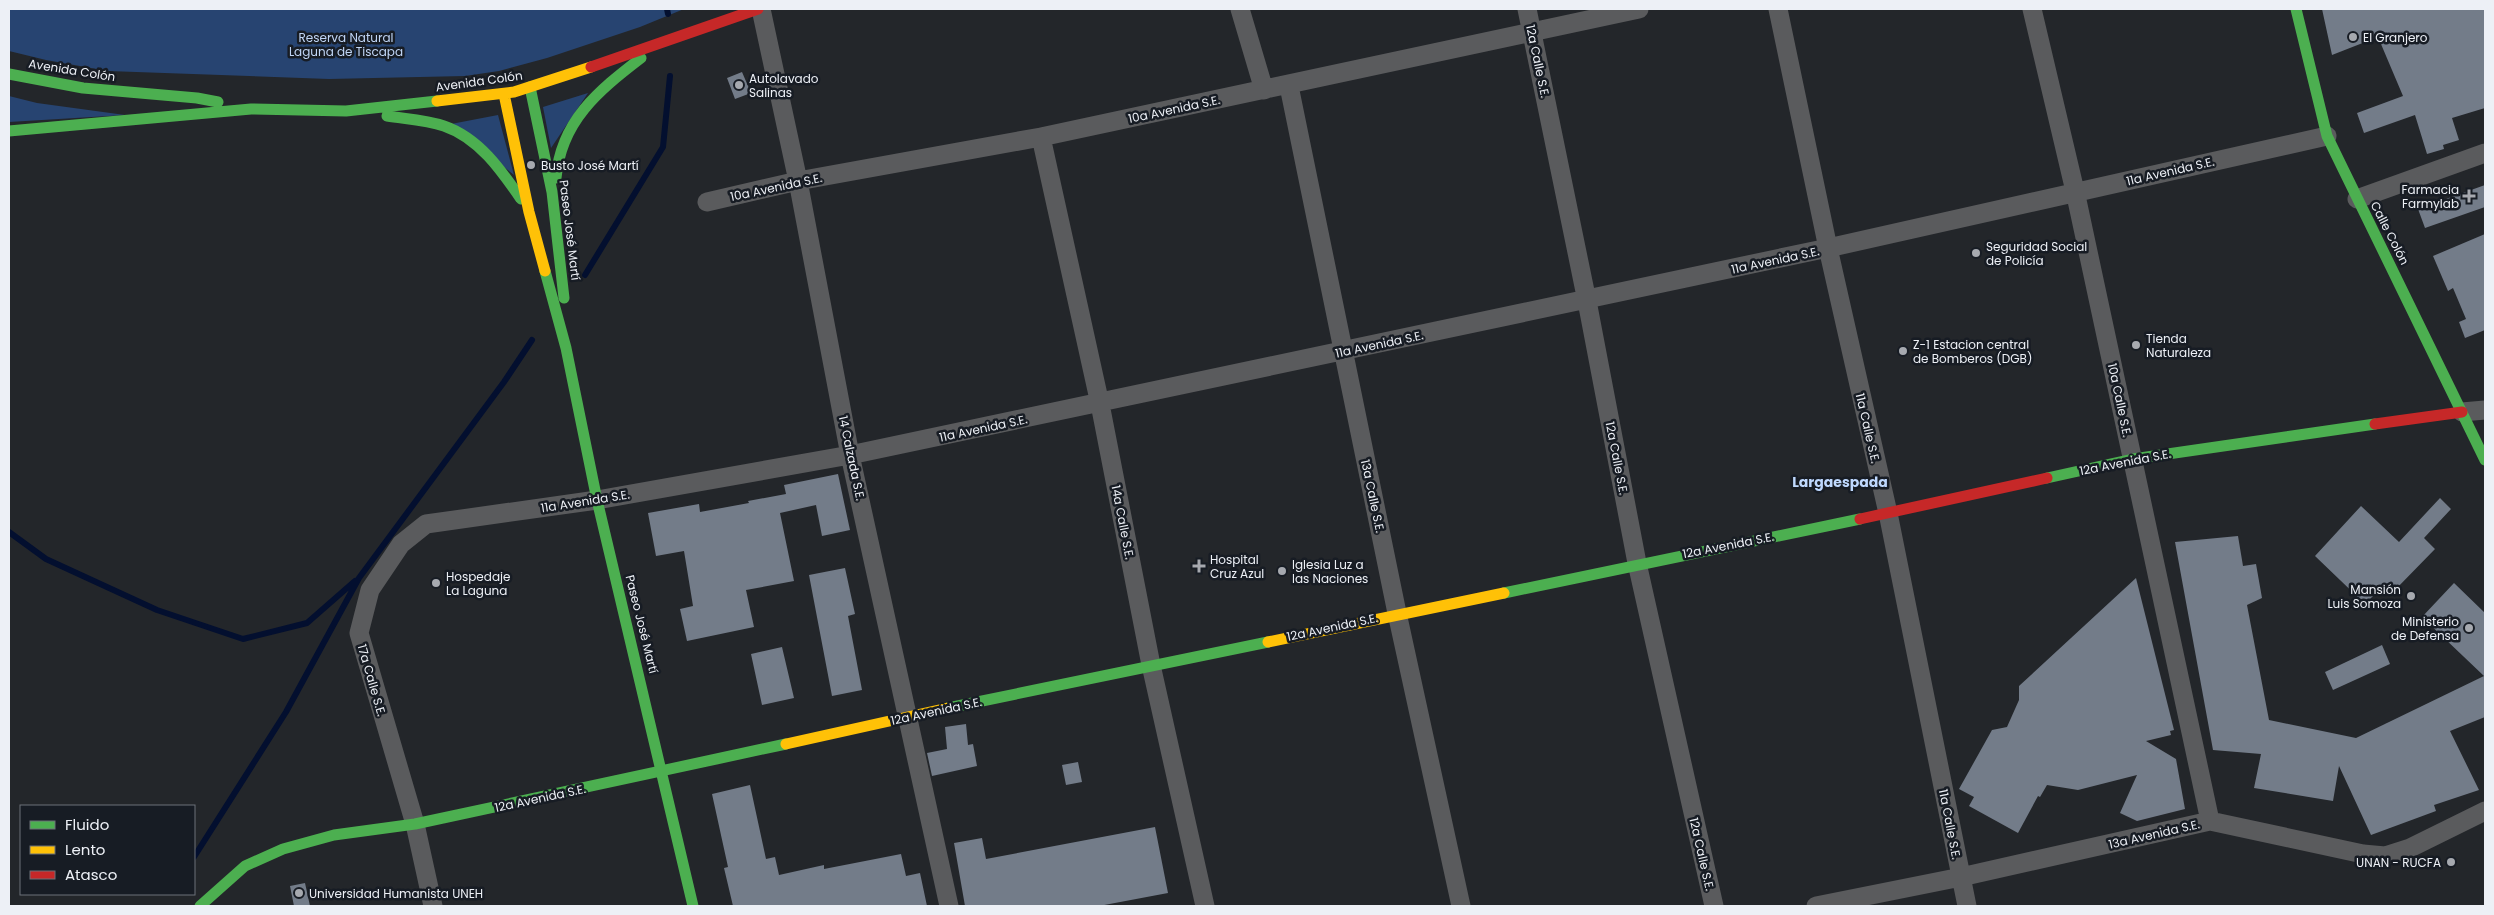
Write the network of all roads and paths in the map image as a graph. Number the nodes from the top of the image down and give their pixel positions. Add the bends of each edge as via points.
1 (759, 9) edge
2 (1240, 9) edge
3 (1527, 9) edge
4 (1639, 9) edge
5 (1778, 9) edge
6 (2032, 9) edge
7 (2296, 9) edge
8 (1532, 33) junction
9 (654, 47) junction
10 (9, 74) edge
11 (1289, 86) junction
12 (530, 87) junction
13 (1264, 90) junction
14 (504, 94) junction
15 (250, 109) junction
16 (346, 111) junction
17 (9, 132) edge
18 (2327, 136) junction
19 (1041, 137) junction
20 (2485, 152) edge
21 (798, 181) junction
22 (2075, 191) junction
23 (2357, 199) junction
24 (707, 202) dead end
25 (529, 212) junction
26 (558, 224) junction
27 (1828, 248) junction
28 (1587, 301) junction
29 (566, 348) junction
30 (1343, 351) junction
31 (1100, 404) junction
32 (2485, 410) edge
33 (2462, 412) junction
34 (850, 455) junction
35 (2133, 459) junction
36 (2485, 460) edge
37 (598, 500) junction
38 (1888, 513) junction
39 (426, 524) joint
40 (1637, 563) junction
41 (1397, 613) junction
42 (1151, 665) junction
43 (909, 716) junction
44 (663, 772) junction
45 (2485, 811) edge
46 (2210, 821) junction
47 (415, 824) junction
48 (1961, 877) junction
49 (200, 906) edge
50 (433, 906) edge
51 (693, 906) edge
52 (949, 906) edge
53 (1205, 906) edge
54 (1462, 906) edge
55 (1714, 906) edge
56 (1816, 906) edge
57 (1968, 906) edge

1 - 9 main road, Avenida Colón
1 - 21 street, 14 Calzada S.E.
2 - 13 street
3 - 8 street, 12a Calle S.E.
4 - 8 street, 10a Avenida S.E.
5 - 27 street, 11a Calle S.E.
6 - 22 street, 10a Calle S.E.
7 - 18 main road, Calle Colón
8 - 11 street, 10a Avenida S.E.
8 - 28 street, 12a Calle S.E.
9 - 12 main road, Avenida Colón
9 - 26 main road via 610,82 582,111 566,134 556,163
10 - 15 main road, Avenida Colón via 83,88 197,98
11 - 13 street, 10a Avenida S.E.
11 - 30 street, 13a Calle S.E.
12 - 14 main road, Avenida Colón
12 - 26 main road, Paseo José Martí
13 - 19 street, 10a Avenida S.E.
14 - 16 main road, Avenida Colón
14 - 25 main road, Paseo José Martí
15 - 16 main road, Avenida Colón
15 - 17 main road, Avenida Colón
16 - 25 main road via 445,126 487,156 507,177
18 - 22 street, 11a Avenida S.E.
18 - 23 main road, Calle Colón
19 - 21 street, 10a Avenida S.E.
19 - 31 street, 14a Calle S.E.
20 - 23 street
21 - 24 street, 10a Avenida S.E.
21 - 34 street, 14 Calzada S.E.
22 - 27 street, 11a Avenida S.E.
22 - 35 street, 10a Calle S.E.
23 - 33 main road, Calle Colón
25 - 29 main road, Paseo José Martí
26 - 29 main road, Paseo José Martí
27 - 28 street, 11a Avenida S.E.
27 - 38 street, 11a Calle S.E.
28 - 30 street, 11a Avenida S.E.
28 - 40 street, 12a Calle S.E.
29 - 37 main road, Paseo José Martí
30 - 31 street, 11a Avenida S.E.
30 - 41 street, 13a Calle S.E.
31 - 34 street, 11a Avenida S.E.
31 - 42 street, 14a Calle S.E.
32 - 33 street, 12a Avenida S.E.
33 - 35 main road, 12a Avenida S.E.
33 - 36 main road, Calle Colón
34 - 37 street, 11a Avenida S.E.
34 - 43 street, 14 Calzada S.E.
35 - 38 main road, 12a Avenida S.E.
35 - 46 street, 10a Calle S.E.
37 - 39 street, 11a Avenida S.E.
37 - 44 main road, Paseo José Martí
38 - 40 main road, 12a Avenida S.E.
38 - 48 street, 11a Calle S.E.
39 - 47 street, 17a Calle S.E. via 401,544 370,590 359,633
40 - 41 main road, 12a Avenida S.E.
40 - 55 street, 12a Calle S.E.
41 - 42 main road, 12a Avenida S.E.
41 - 54 street, 13a Calle S.E.
42 - 43 main road, 12a Avenida S.E.
42 - 53 street, 14a Calle S.E.
43 - 44 main road, 12a Avenida S.E.
43 - 52 street, 14 Calzada S.E.
44 - 47 main road, 12a Avenida S.E.
44 - 51 main road, Paseo José Martí
45 - 46 street, 13a Avenida S.E. via 2410,848 2385,856
46 - 48 street, 13a Avenida S.E.
47 - 49 main road, 12a Avenida S.E. via 334,835 283,849 245,866
47 - 50 street, 17a Calle S.E.
48 - 56 street, 13a Avenida S.E.
48 - 57 street, 11a Calle S.E.

